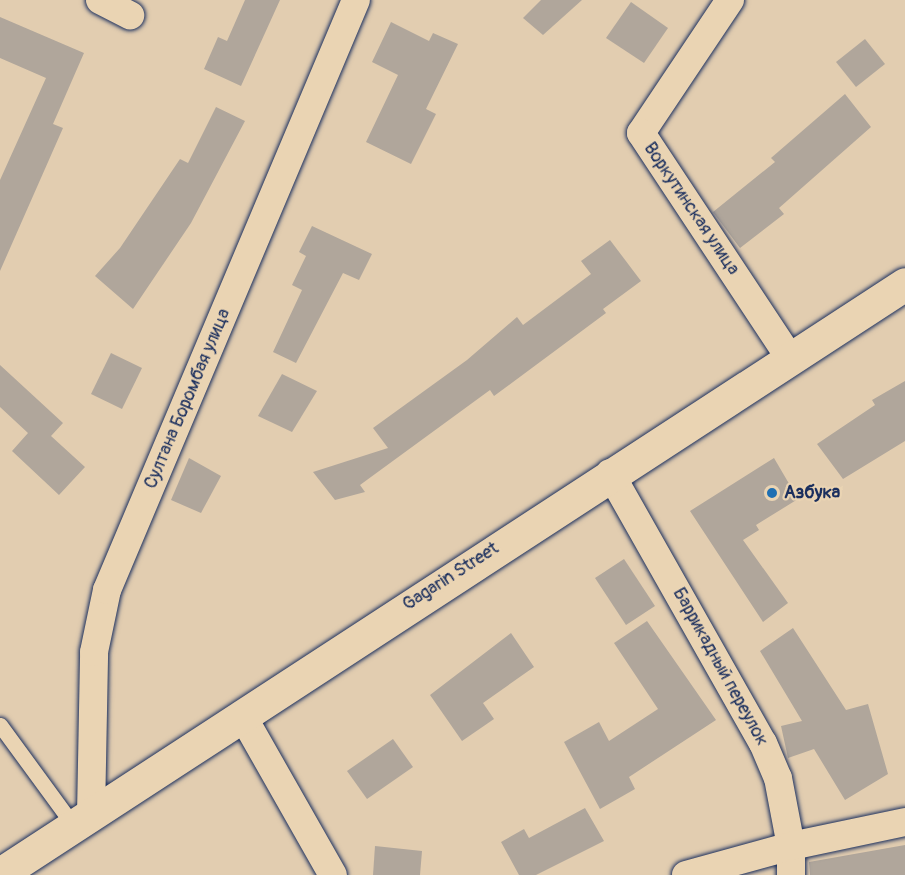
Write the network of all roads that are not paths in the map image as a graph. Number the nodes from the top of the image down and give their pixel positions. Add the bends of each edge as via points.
1 (100, 0) edge
2 (356, 0) edge
3 (730, 0) edge
4 (130, 15) dead end
5 (905, 284) edge
6 (790, 358) junction
7 (610, 473) junction
8 (242, 715) junction
9 (0, 725) edge
10 (82, 820) junction
11 (905, 822) edge
12 (791, 846) junction
13 (0, 874) edge
14 (333, 875) edge
15 (686, 875) edge
16 (791, 875) edge

1 - 4 street
2 - 10 street, Султана Боромбая улица via 107,590 94,652
3 - 6 street, Воркутинская улица via 641,133
5 - 6 main road, Gagarin Street
6 - 7 main road, Gagarin Street
7 - 8 main road, Gagarin Street
7 - 12 street, Баррикадный переулок via 764,743 778,778
8 - 10 main road, Gagarin Street
8 - 14 street
9 - 10 lane
10 - 13 main road, Gagarin Street
11 - 12 street
12 - 15 street
12 - 16 street, Баррикадный переулок

